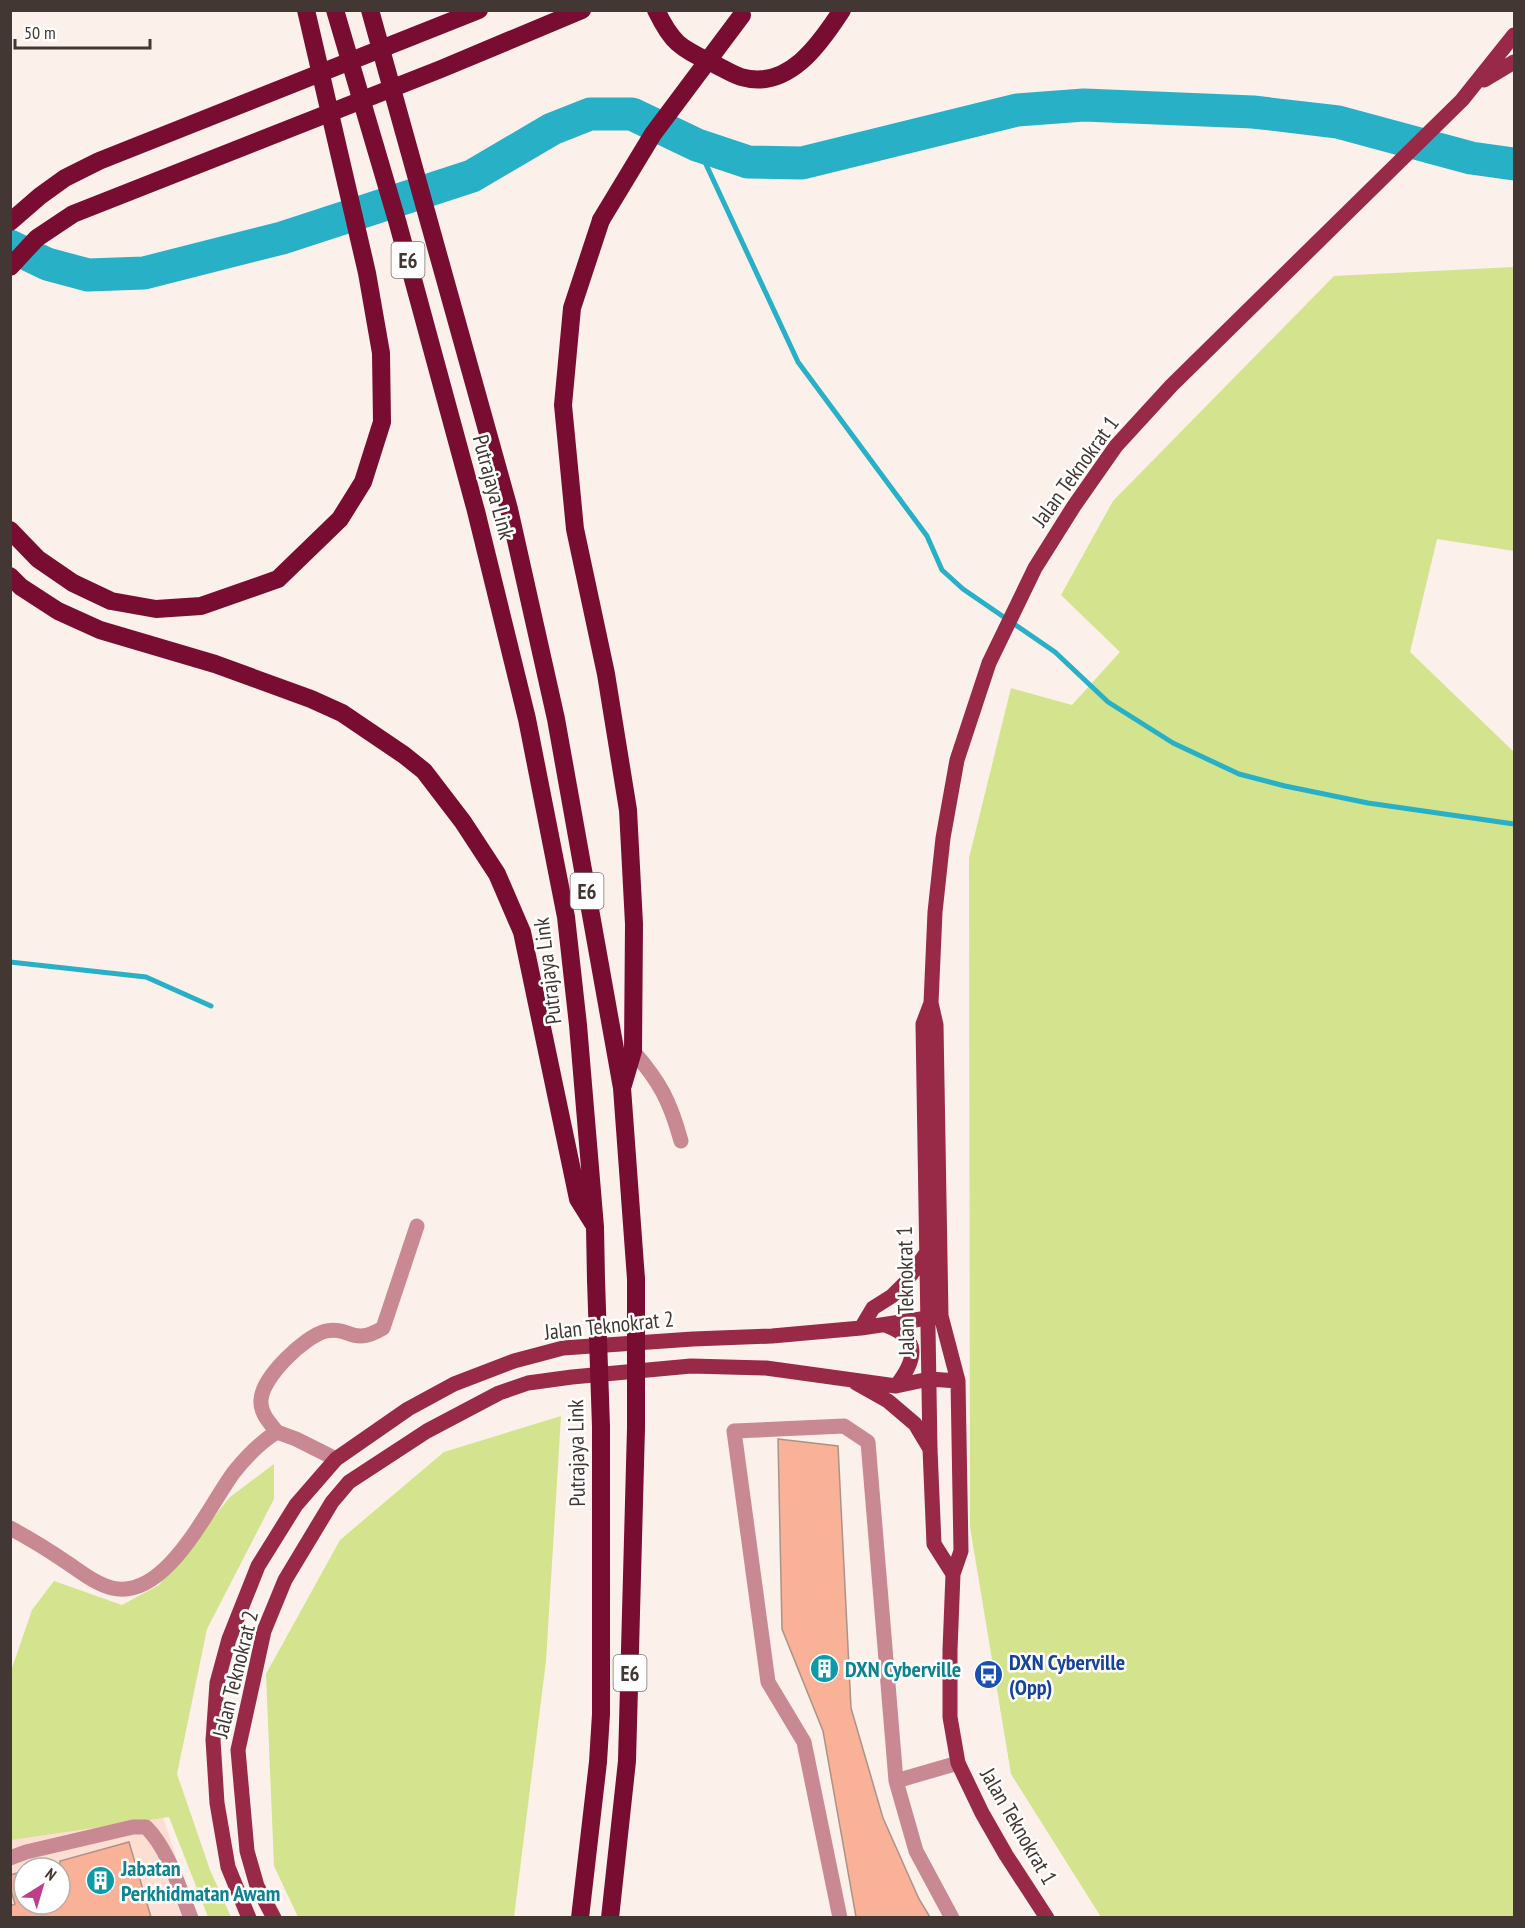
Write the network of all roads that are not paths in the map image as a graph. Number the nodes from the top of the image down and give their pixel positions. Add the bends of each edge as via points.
1 (306, 10) edge
2 (335, 10) edge
3 (370, 10) edge
4 (479, 10) edge
5 (582, 10) edge
6 (656, 10) edge
7 (842, 10) edge
8 (744, 13) edge
9 (1515, 34) edge
10 (1515, 62) edge
11 (1476, 84) junction
12 (10, 222) edge
13 (10, 267) edge
14 (10, 530) edge
15 (10, 576) edge
16 (931, 1003) junction
17 (633, 1051) junction
18 (622, 1088) junction
19 (681, 1141) dead end
20 (417, 1226) dead end
21 (595, 1227) junction
22 (927, 1252) junction
23 (935, 1316) junction
24 (885, 1325) junction
25 (861, 1328) junction
26 (846, 1378) junction
27 (929, 1379) junction
28 (958, 1382) junction
29 (896, 1386) junction
30 (277, 1432) junction
31 (930, 1449) junction
32 (336, 1460) junction
33 (10, 1528) edge
34 (953, 1575) junction
35 (958, 1763) junction
36 (896, 1781) junction
37 (10, 1858) edge
38 (191, 1917) edge
39 (249, 1917) edge
40 (274, 1917) edge
41 (580, 1917) edge
42 (610, 1917) edge
43 (840, 1917) edge
44 (952, 1917) edge
45 (1047, 1917) edge

1 - 14 highway, bridge via 367,273 381,353 382,422 363,482 340,519 278,579 201,606 156,609 111,602 38,560
2 - 21 highway, Putrajaya Link / E6, bridge via 476,511 527,719 566,917
3 - 18 highway, Putrajaya Link / E6, bridge via 509,509 556,719
4 - 12 highway, bridge via 99,161 65,178
5 - 13 highway, bridge via 74,214 37,238
6 - 7 highway via 668,35 685,50 741,77 763,80 798,66
8 - 17 highway, bridge via 653,134 601,220 572,308 563,405 575,529 606,674 628,810 634,924
9 - 11 main road, Jalan Teknokrat 1
10 - 11 main road, Jalan Teknokrat 1
11 - 16 main road, Jalan Teknokrat 1 via 1171,386 1116,446 1035,568 989,663 957,760 935,912
15 - 21 highway via 58,611 100,630 215,664 342,713 424,771 492,866 522,932 579,1199
16 - 22 main road, Jalan Teknokrat 1 via 923,1023
16 - 23 main road, Jalan Teknokrat 1 via 936,1026
17 - 18 highway
17 - 19 lane via 665,1093
18 - 42 highway, Putrajaya Link / E6, bridge via 636,1279 636,1428 627,1761
20 - 30 lane via 384,1329 357,1337 323,1331 285,1359 270,1377 261,1399 263,1415
21 - 41 highway, Putrajaya Link / E6, bridge via 601,1428 601,1714
22 - 23 main road, Jalan Teknokrat 1
22 - 25 main road via 892,1296 873,1308
23 - 24 main road, Jalan Teknokrat 2
23 - 27 main road, Jalan Teknokrat 1
23 - 28 main road, Jalan Teknokrat 1
24 - 25 main road, Jalan Teknokrat 2
24 - 29 main road via 897,1329 912,1347 908,1371
25 - 32 main road, Jalan Teknokrat 2 via 563,1348 514,1361 454,1384 408,1409
26 - 29 main road, Jalan Teknokrat 2
26 - 31 main road via 888,1401 915,1424
26 - 40 main road, Jalan Teknokrat 2 via 766,1368 691,1366 528,1383 499,1393 427,1431 349,1482 332,1502 285,1580 264,1631 238,1750 247,1851 257,1886
27 - 28 main road, Jalan Teknokrat 2
27 - 29 main road, Jalan Teknokrat 2
27 - 31 main road, Jalan Teknokrat 1
28 - 34 main road, Jalan Teknokrat 1 via 961,1551
30 - 32 lane
30 - 33 lane via 262,1441 234,1472 190,1539 142,1587 114,1589 96,1582
31 - 34 main road, Jalan Teknokrat 1 via 934,1544
32 - 39 main road, Jalan Teknokrat 2 via 296,1505 258,1566 229,1639 217,1683 213,1740 217,1803 228,1867
34 - 35 main road, Jalan Teknokrat 1 via 950,1717
35 - 36 lane
35 - 45 main road, Jalan Teknokrat 1 via 1006,1855
36 - 43 lane via 868,1442 843,1426 734,1431 768,1683 804,1742
36 - 44 lane via 916,1851
37 - 38 lane via 101,1834 146,1827 171,1868

